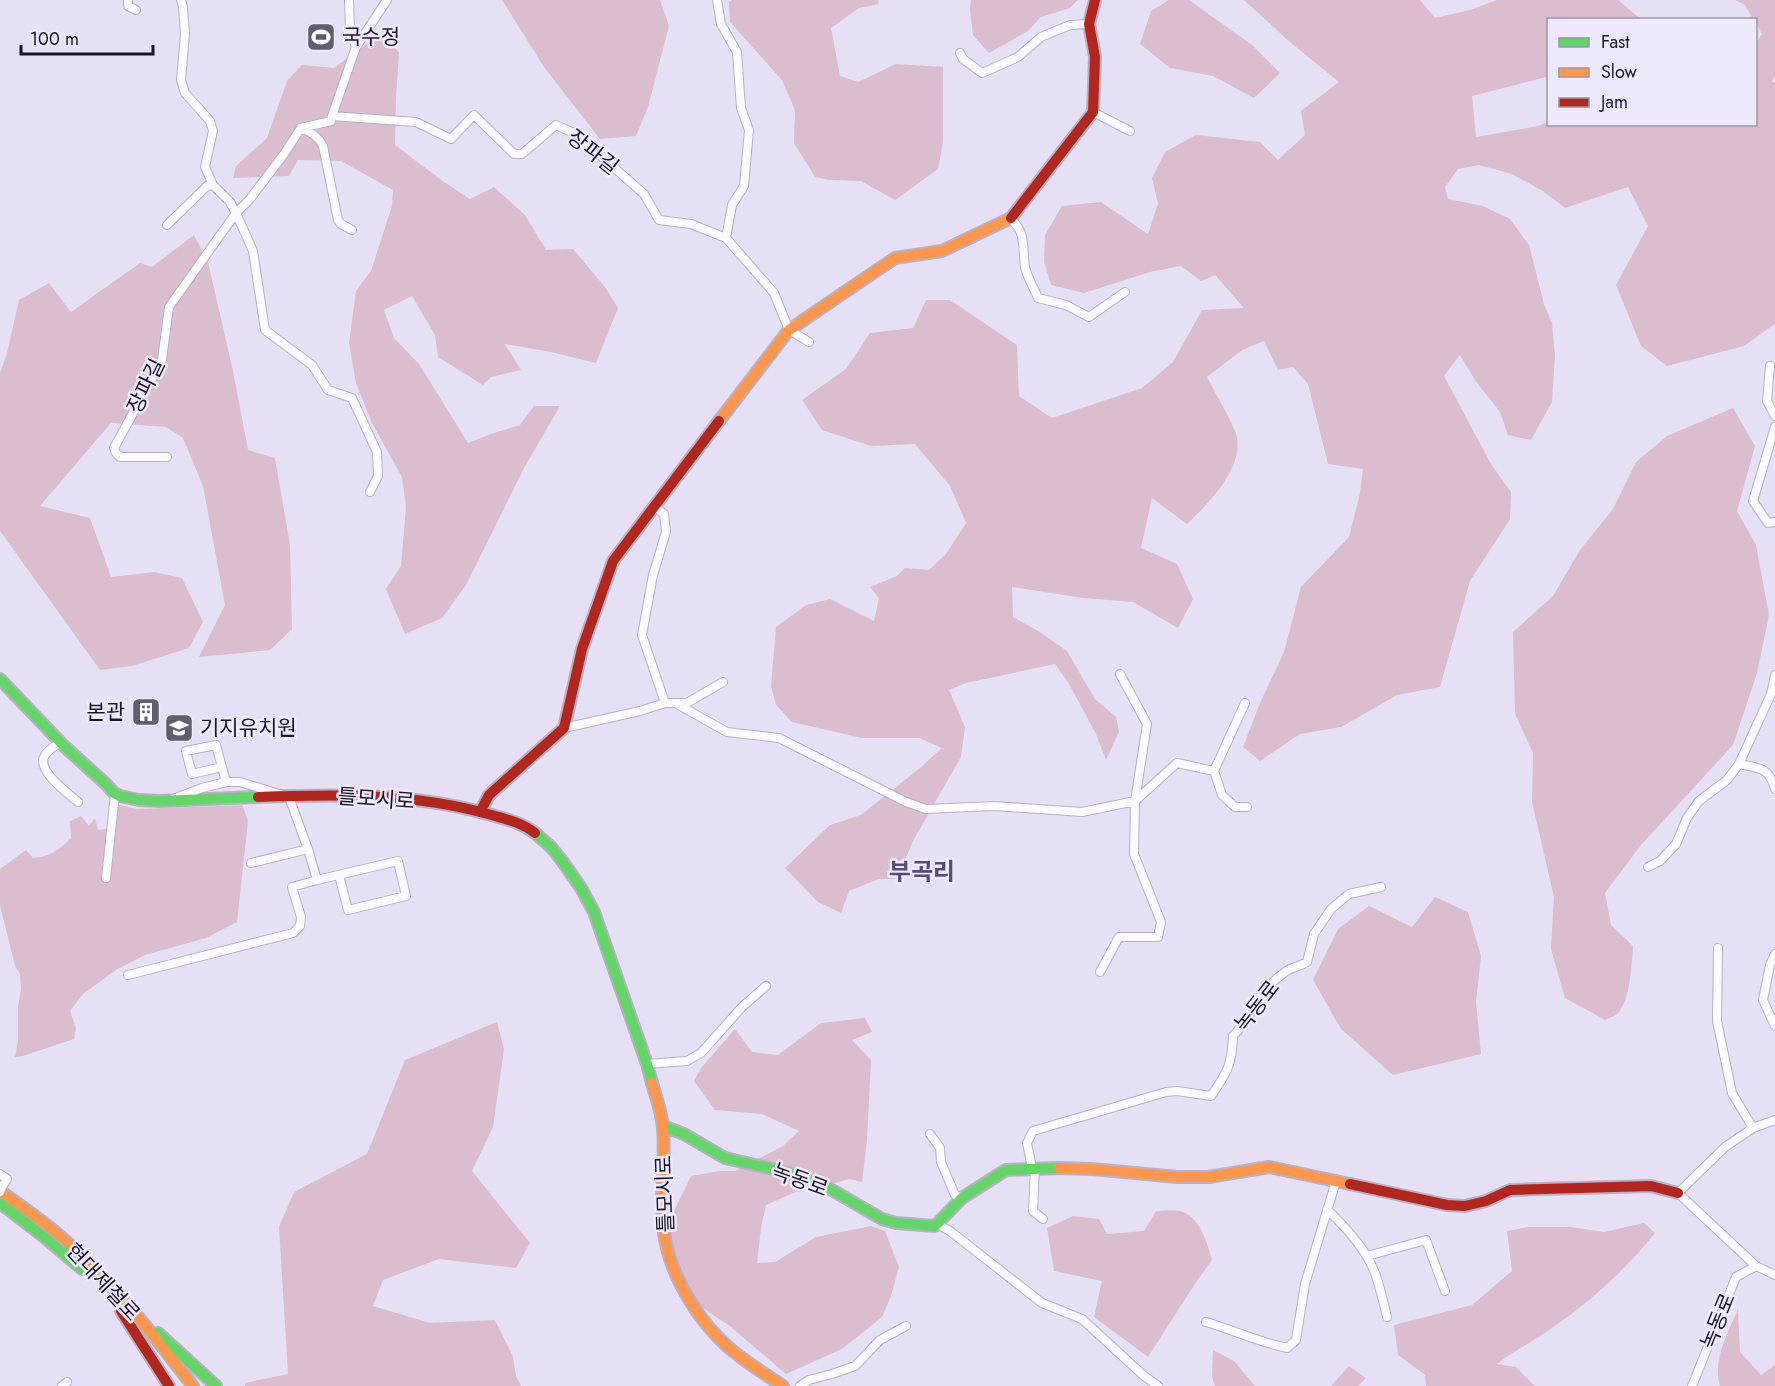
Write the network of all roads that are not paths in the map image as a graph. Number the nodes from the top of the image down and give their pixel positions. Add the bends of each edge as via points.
1 (128, 0) edge
2 (181, 0) edge
3 (349, 0) edge
4 (387, 0) edge
5 (717, 0) edge
6 (1095, 0) edge
7 (136, 10) dead end
8 (1089, 24) junction
9 (356, 47) junction
10 (960, 53) dead end
11 (1093, 112) junction
12 (332, 116) junction
13 (301, 128) junction
14 (1130, 130) dead end
15 (213, 184) junction
16 (236, 213) junction
17 (1010, 219) junction
18 (167, 225) dead end
19 (352, 230) dead end
20 (726, 238) junction
21 (1125, 292) dead end
22 (789, 330) junction
23 (809, 342) dead end
24 (1770, 366) dead end
25 (1775, 416) edge
26 (1775, 427) edge
27 (167, 457) dead end
28 (370, 492) dead end
29 (655, 507) junction
30 (1775, 522) edge
31 (1120, 674) dead end
32 (1775, 675) edge
33 (0, 679) edge
34 (723, 682) dead end
35 (665, 703) junction
36 (1245, 703) dead end
37 (677, 704) junction
38 (564, 728) junction
39 (59, 742) junction
40 (1739, 764) junction
41 (222, 767) junction
42 (1214, 771) junction
43 (226, 782) junction
44 (1775, 789) edge
45 (116, 794) junction
46 (289, 796) junction
47 (166, 801) junction
48 (1135, 801) junction
49 (78, 802) dead end
50 (1248, 807) dead end
51 (480, 812) junction
52 (308, 849) junction
53 (251, 863) dead end
54 (1648, 867) dead end
55 (339, 875) junction
56 (106, 878) dead end
57 (317, 880) junction
58 (1381, 887) dead end
59 (1718, 948) dead end
60 (1775, 954) edge
61 (1100, 972) dead end
62 (128, 975) dead end
63 (766, 986) dead end
64 (1775, 1026) edge
65 (647, 1064) junction
66 (1775, 1120) edge
67 (663, 1126) junction
68 (1753, 1128) junction
69 (930, 1134) dead end
70 (1033, 1168) junction
71 (0, 1174) edge
72 (1336, 1181) junction
73 (1, 1190) edge
74 (1678, 1193) junction
75 (962, 1198) junction
76 (0, 1203) edge
77 (1327, 1209) junction
78 (1043, 1219) dead end
79 (937, 1224) junction
80 (1367, 1256) junction
81 (1755, 1266) junction
82 (1775, 1275) edge
83 (1446, 1291) dead end
84 (125, 1309) junction
85 (1387, 1317) dead end
86 (1206, 1322) dead end
87 (906, 1326) dead end
88 (169, 1386) edge
89 (182, 1386) edge
90 (193, 1386) edge
91 (216, 1386) edge
92 (783, 1386) edge
93 (800, 1386) edge
94 (1158, 1386) edge
95 (1692, 1386) edge

1 - 7 street via 128,6
2 - 15 street via 185,34 181,80 185,93 210,121 213,131 205,167
3 - 9 street via 350,29
4 - 9 street
5 - 20 street via 721,24 737,52 741,108 749,130 744,186 732,206
6 - 8 main road
8 - 10 street via 1070,25 1041,37 1018,57 982,73
8 - 11 main road via 1095,57
9 - 12 street
11 - 14 street
11 - 17 main road
12 - 13 street, 장파길 via 330,121
12 - 20 street, 장파길 via 416,122 452,139 474,115 514,154 522,154 556,125 576,134 644,194 659,220 691,224
13 - 16 street, 장파길
13 - 19 street via 320,140 338,220
15 - 16 street
15 - 18 street
16 - 27 street, 장파길 via 170,307 162,360 114,448 120,456
16 - 28 street via 253,251 265,330 312,365 328,390 352,398 377,452 378,476
17 - 21 street via 1023,237 1026,268 1038,298 1066,304 1089,317
17 - 22 main road via 942,251 896,258
20 - 22 street via 774,292
22 - 23 street
22 - 29 main road
24 - 25 street via 1767,401
26 - 30 street via 1753,501 1768,523
29 - 35 street via 664,514 666,532 642,635
29 - 38 main road via 614,561 582,649
31 - 48 street via 1147,724
32 - 40 street via 1771,694
33 - 39 main road, 틀모시로
34 - 37 street via 687,703
35 - 37 street
35 - 38 street
36 - 42 street
37 - 48 street via 728,732 778,738 926,809 994,806 1082,812
38 - 51 main road via 489,795
39 - 45 main road, 틀모시로
39 - 49 street via 42,763 45,772
40 - 44 street via 1762,769 1771,776
40 - 54 street via 1727,780 1699,801 1676,844
41 - 41 street via 216,745 186,751 192,774
41 - 43 street
42 - 48 street via 1177,763
42 - 50 street via 1222,795 1235,807
43 - 46 street via 240,782
43 - 47 street
45 - 47 main road, 틀모시로
45 - 56 street
46 - 47 main road, 틀모시로
46 - 51 main road, 틀모시로 via 358,795
46 - 52 street
48 - 61 street via 1134,854 1161,922 1158,937 1119,938
51 - 65 main road, 틀모시로 via 531,830 551,847 581,888 594,912
52 - 53 street
52 - 57 street
55 - 55 street via 398,861 406,896 348,910
55 - 57 street
57 - 62 street via 292,887 301,917 300,926 293,933
58 - 70 street, 녹동로 via 1349,894 1331,909 1314,934 1306,962 1286,971 1272,984 1233,1036 1231,1061 1211,1096 1166,1092 1033,1131 1027,1143
59 - 68 street via 1717,1021 1732,1093
60 - 64 street via 1763,999
63 - 65 street via 701,1053 687,1060
65 - 67 main road, 틀모시로
66 - 68 street
67 - 79 main road, 녹동로 via 725,1158 825,1186 882,1219
67 - 92 main road, 틀모시로 via 664,1234 687,1298 719,1339
68 - 74 street via 1725,1147
69 - 75 street via 940,1148 941,1162 955,1195
70 - 72 main road via 1209,1177 1269,1167
70 - 75 main road via 1006,1170
70 - 78 street, 녹동로 via 1033,1211
71 - 73 street via 7,1179
72 - 74 main road via 1465,1206 1510,1190 1651,1186
72 - 77 street
73 - 84 main road, 현대제철로 via 86,1260
74 - 81 street
75 - 79 main road
76 - 84 main road, 현대제철로
77 - 80 street
77 - 86 street via 1305,1284 1296,1340 1287,1348
79 - 94 street via 1042,1303 1082,1319
80 - 83 street via 1426,1240
80 - 85 street
81 - 82 street
81 - 95 street, 녹동로 via 1736,1276
84 - 88 main road
84 - 89 main road, 현대제철로
84 - 90 main road, 현대제철로
84 - 91 main road
87 - 93 street via 880,1340 855,1366

